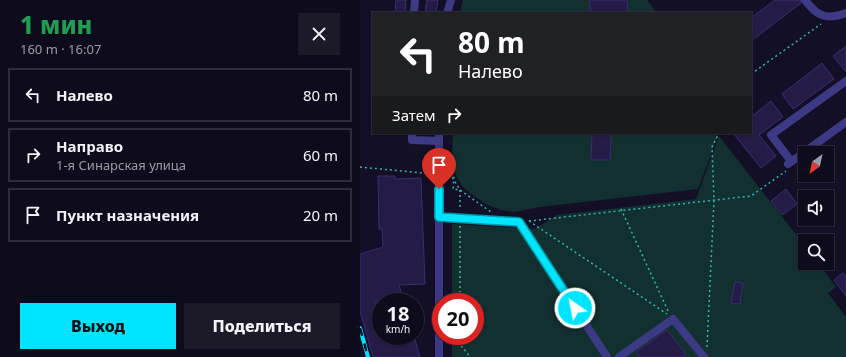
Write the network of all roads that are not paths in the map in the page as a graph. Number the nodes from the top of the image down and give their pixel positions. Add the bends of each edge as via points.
1 (415, 0) edge
2 (451, 0) edge
3 (805, 0) edge
4 (414, 12) edge
5 (447, 12) edge
6 (846, 12) edge
7 (846, 81) edge
8 (846, 122) edge
9 (412, 134) edge
10 (439, 137) edge
11 (439, 217) junction
12 (706, 353) edge
13 (439, 357) edge
14 (607, 357) edge
15 (619, 357) edge

1 - 4 street
2 - 5 street
3 - 6 street via 813,10 825,17
7 - 8 street via 771,135 789,165
9 - 10 street via 412,140
10 - 11 street
11 - 13 street
11 - 14 street via 519,222
12 - 15 street via 673,319

